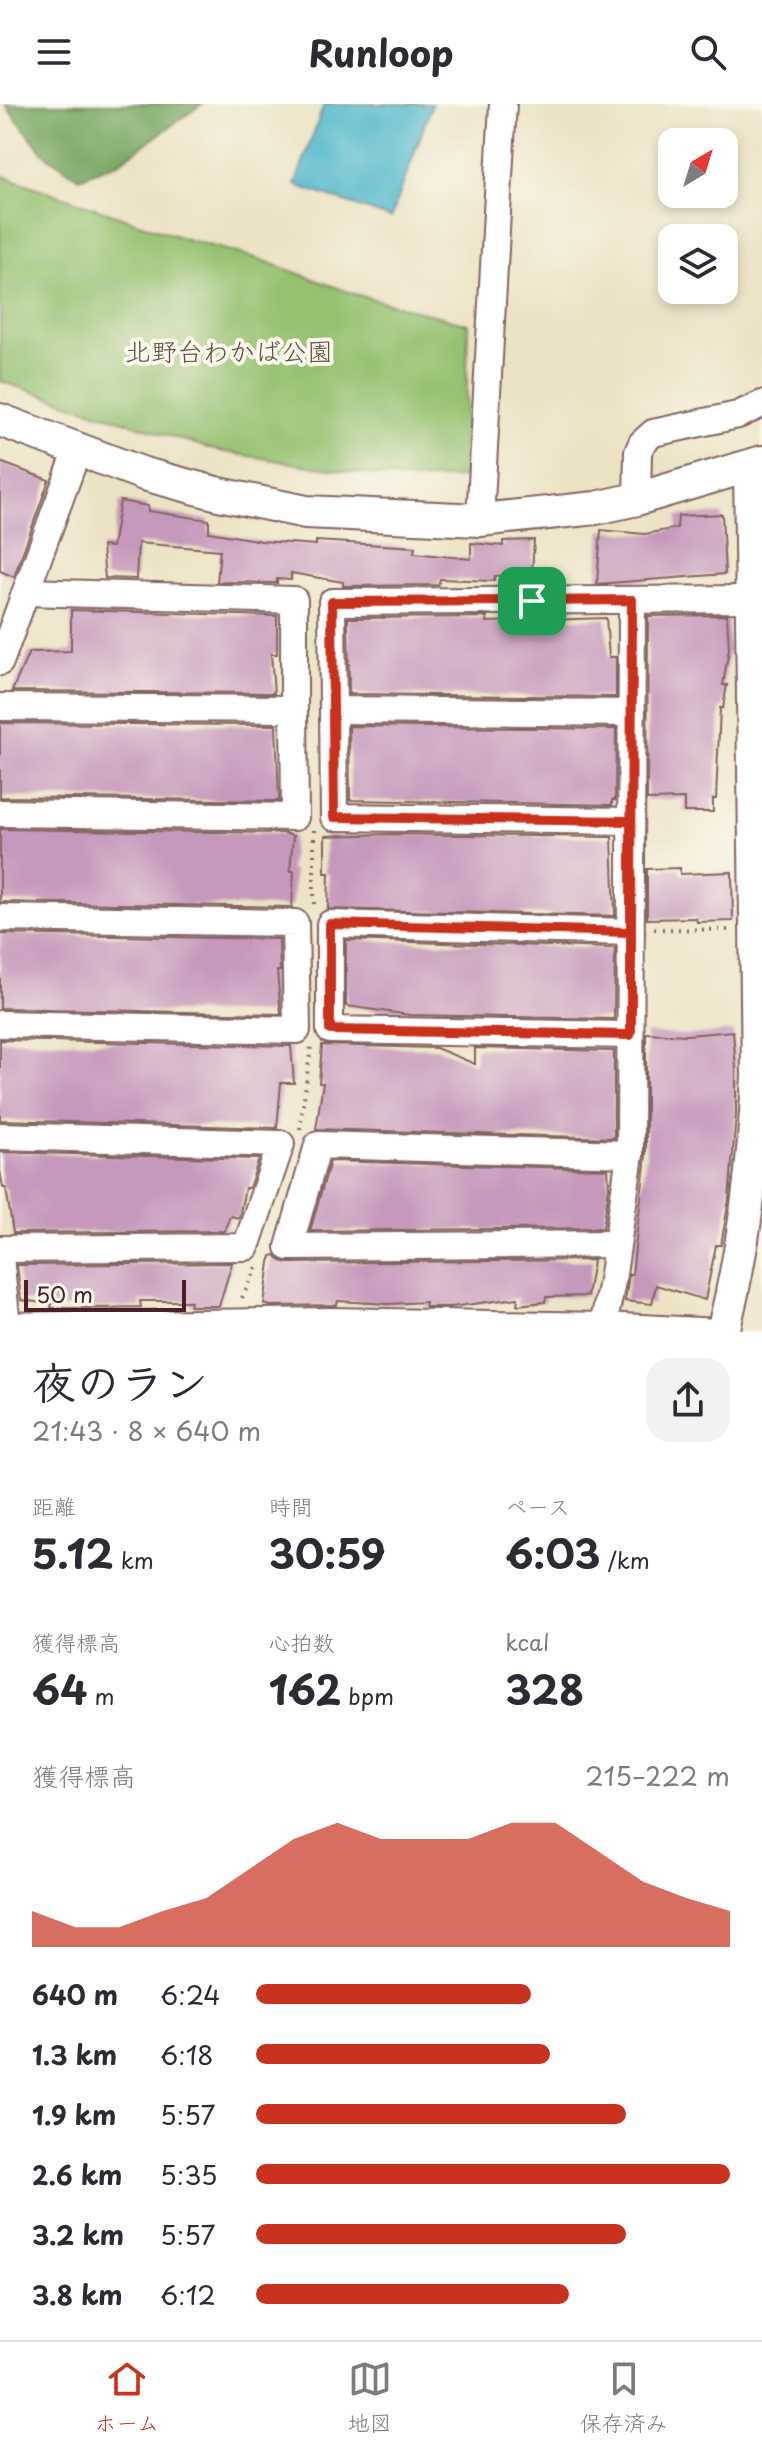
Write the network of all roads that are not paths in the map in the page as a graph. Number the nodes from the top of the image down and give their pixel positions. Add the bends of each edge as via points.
1 (503, 104) edge
2 (762, 404) edge
3 (0, 420) edge
4 (78, 449) junction
5 (756, 464) edge
6 (637, 499) junction
7 (480, 520) junction
8 (757, 543) edge
9 (26, 592) junction
10 (752, 599) junction
11 (632, 600) junction
12 (0, 662) edge
13 (0, 707) edge
14 (294, 709) junction
15 (333, 710) junction
16 (632, 713) junction
17 (0, 813) edge
18 (631, 821) junction
19 (0, 918) edge
20 (631, 932) junction
21 (0, 1024) edge
22 (630, 1035) junction
23 (760, 1075) edge
24 (0, 1136) edge
25 (630, 1154) junction
26 (617, 1244) junction
27 (0, 1249) edge
28 (0, 1256) edge
29 (3, 1327) edge
30 (603, 1329) edge
31 (721, 1332) edge

1 - 7 street
2 - 6 street via 738,415 653,433 638,452
3 - 4 street
4 - 7 street via 159,478 306,512
4 - 9 street
5 - 6 street
5 - 8 street
6 - 7 street
8 - 10 street
9 - 12 street
9 - 14 street via 294,600
10 - 11 street
10 - 23 street
11 - 15 street via 332,602
11 - 16 street
13 - 14 street
14 - 17 street via 295,817
15 - 16 street
15 - 18 street via 334,817
16 - 18 street
18 - 20 street
19 - 21 street via 295,923 297,1030
20 - 22 street
20 - 22 street via 330,924 330,1030
22 - 25 street
23 - 31 street via 746,1227
24 - 27 street via 281,1144 246,1247
25 - 26 street
25 - 26 street via 318,1145 289,1247
26 - 30 street
28 - 29 street
29 - 30 street via 331,1321
30 - 31 street

